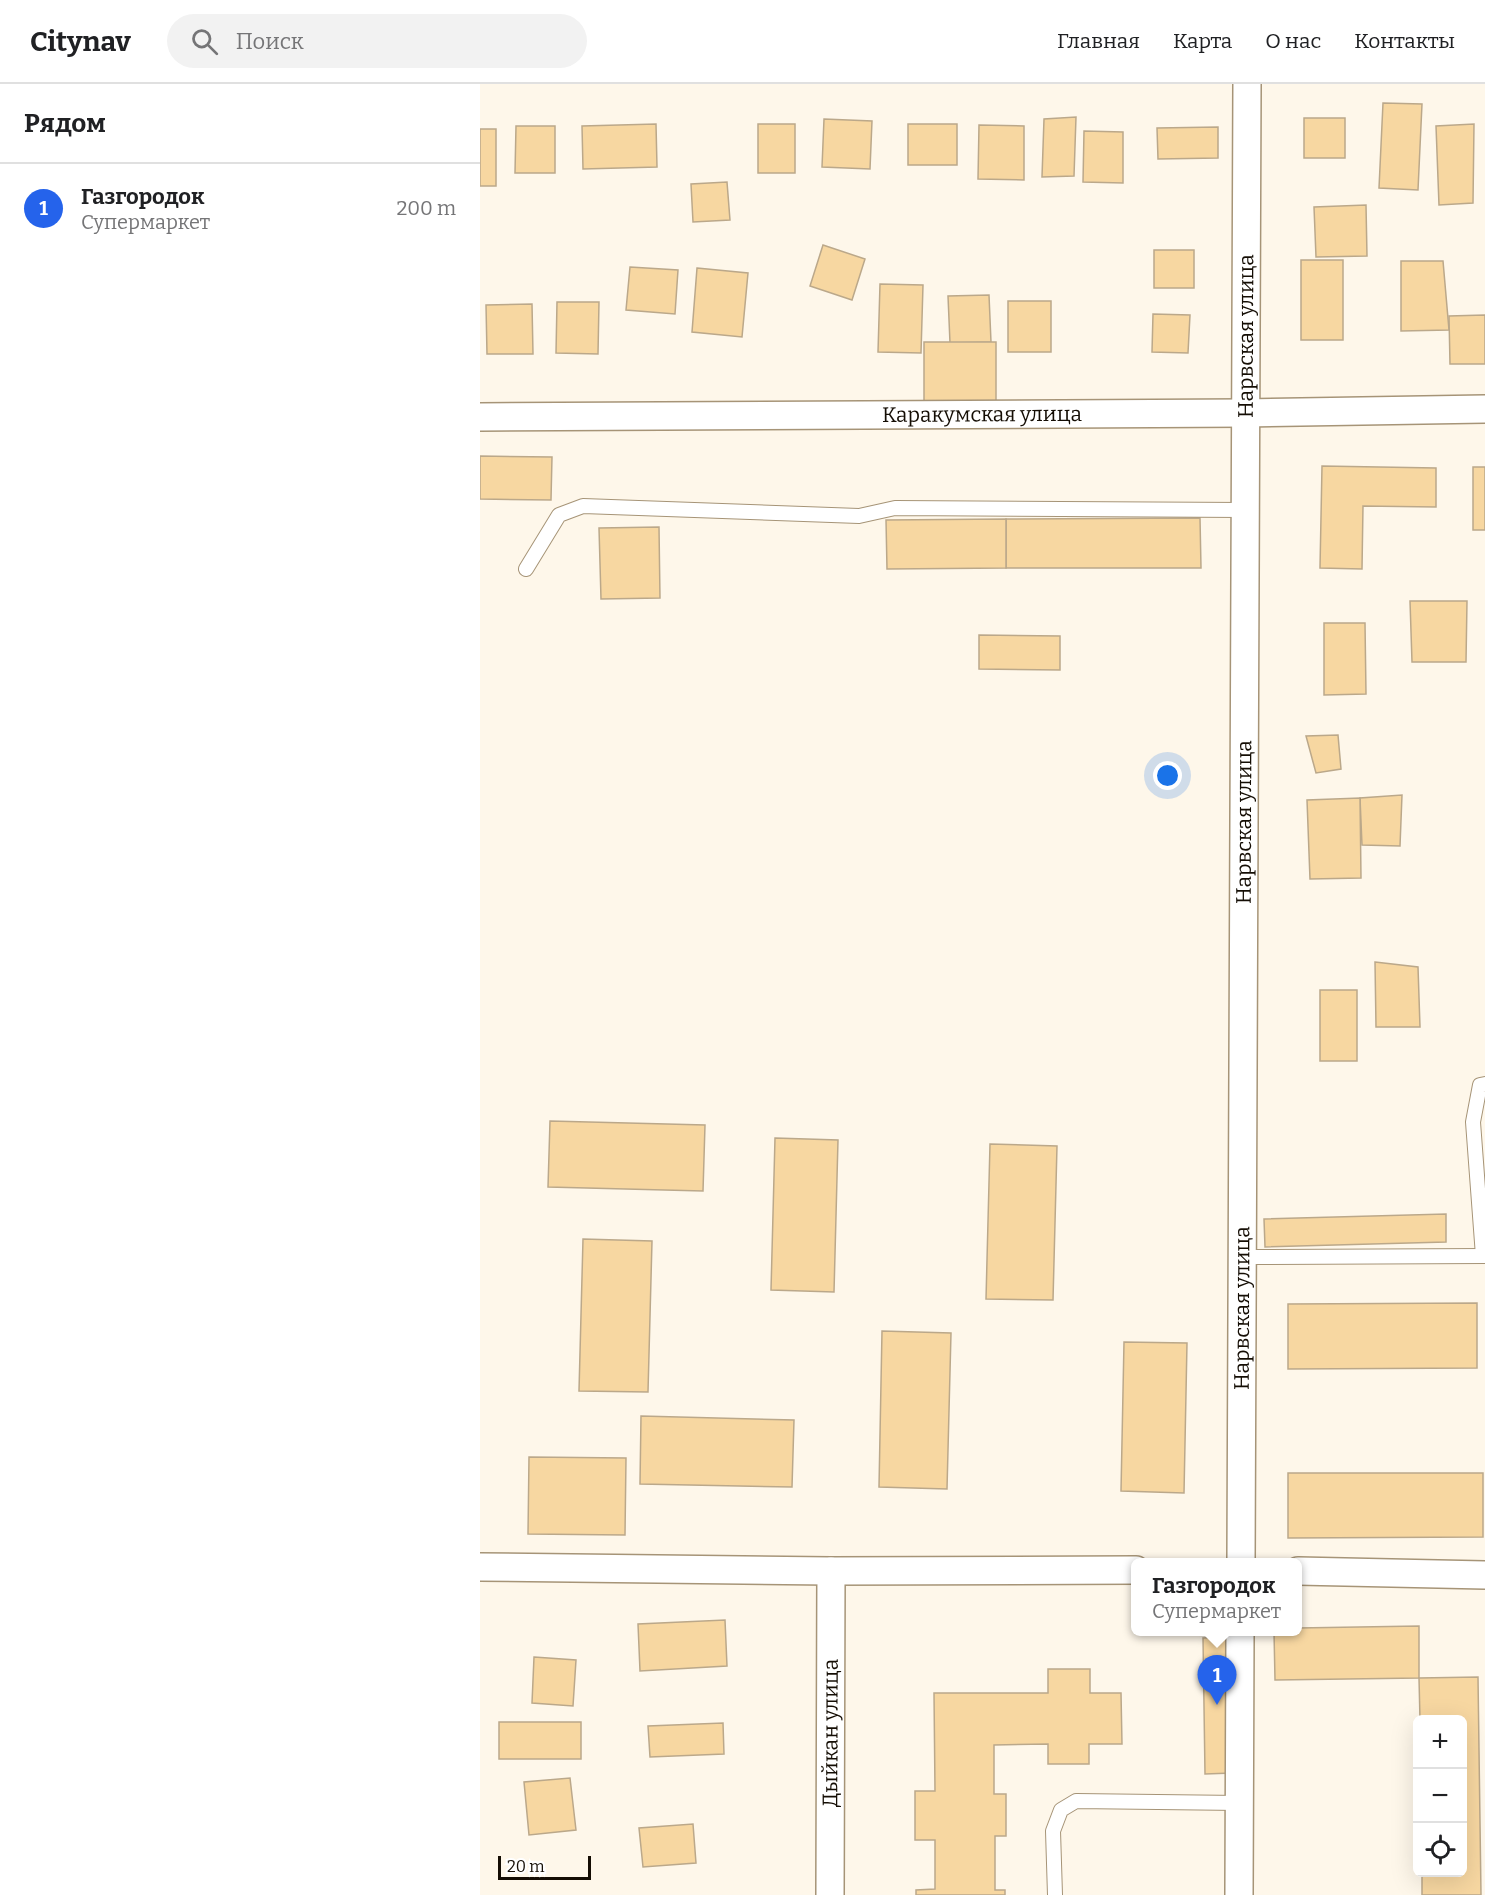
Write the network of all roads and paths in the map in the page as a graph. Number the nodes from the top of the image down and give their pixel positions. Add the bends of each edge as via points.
1 (1247, 84) edge
2 (1485, 409) edge
3 (1245, 412) junction
4 (480, 417) edge
5 (1245, 510) junction
6 (526, 569) dead end
7 (1485, 1084) edge
8 (1484, 1256) edge
9 (1242, 1257) junction
10 (1241, 1558) edge
11 (480, 1567) edge
12 (1131, 1570) edge
13 (831, 1571) junction
14 (1302, 1571) edge
15 (1485, 1575) edge
16 (1240, 1636) edge
17 (1239, 1803) junction
18 (830, 1895) edge
19 (1055, 1895) edge
20 (1239, 1895) edge

1 - 3 street, Нарвская улица
2 - 3 street, Каракумская улица
3 - 4 street, Каракумская улица
3 - 5 street, Нарвская улица
5 - 6 lane via 895,508 859,516 583,506 559,515
5 - 9 street, Нарвская улица
7 - 8 lane via 1480,1085 1473,1122
8 - 9 lane
9 - 10 street, Нарвская улица
11 - 13 street
12 - 13 street
13 - 18 street, Дыйкан улица
14 - 15 street
16 - 17 street
17 - 19 lane via 1076,1802 1061,1810 1053,1831
17 - 20 street

